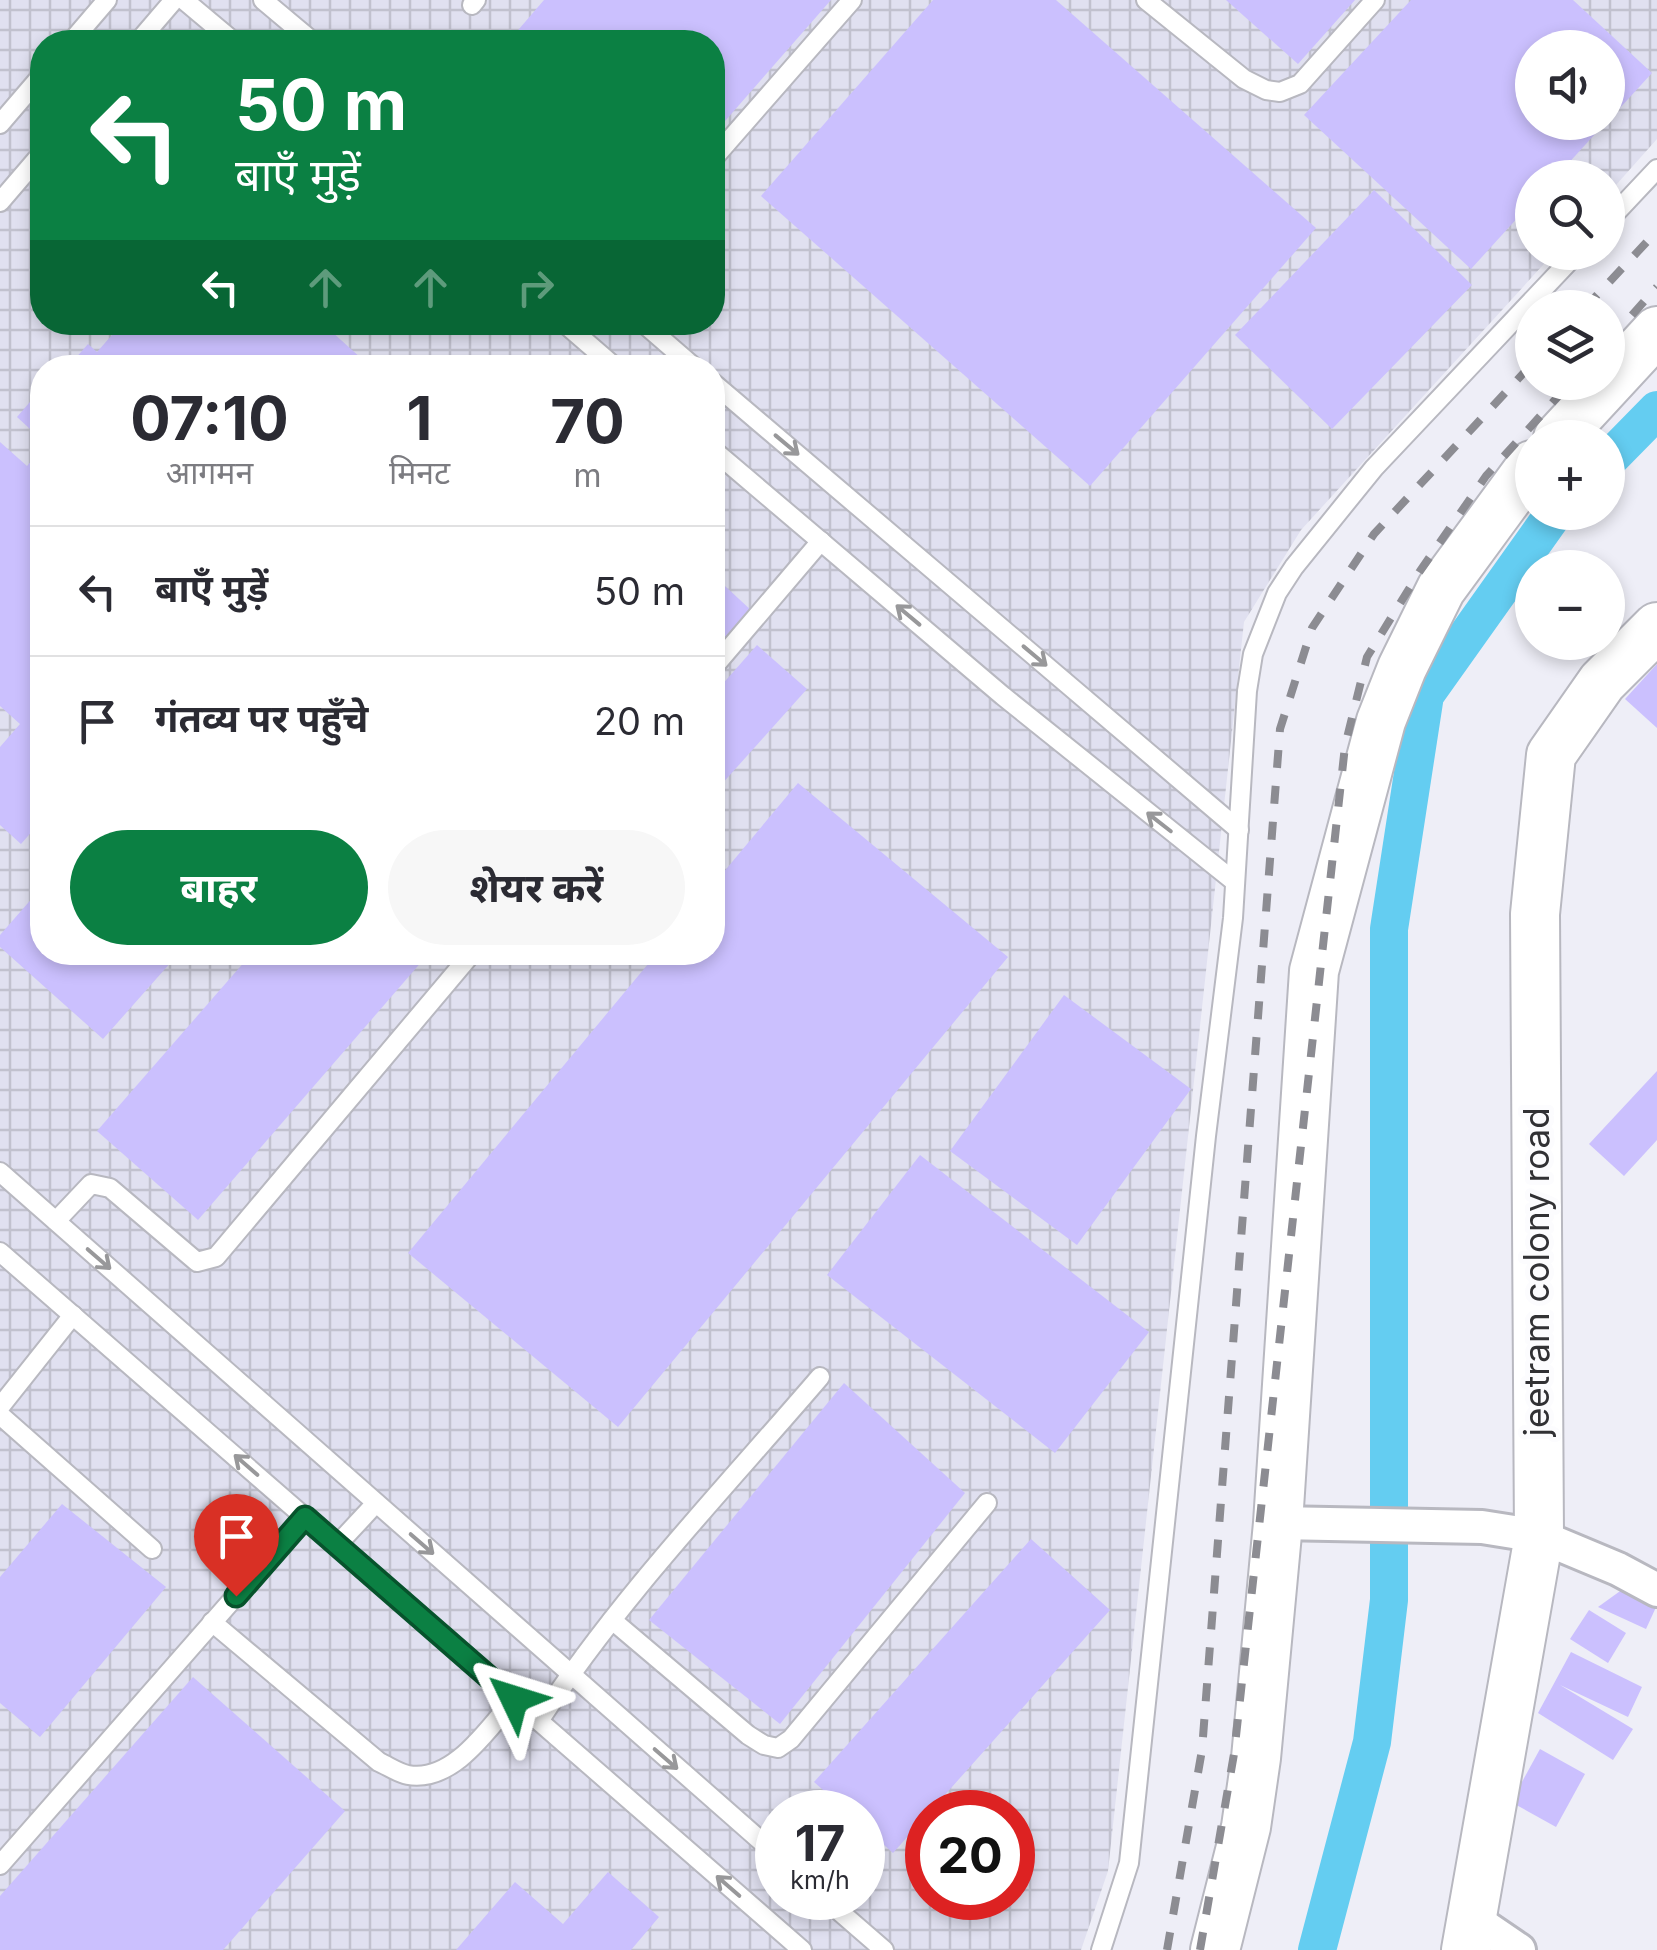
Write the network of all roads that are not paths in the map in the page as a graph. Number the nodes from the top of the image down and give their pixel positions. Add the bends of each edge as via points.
1 (108, 0) edge
2 (174, 0) edge
3 (184, 0) edge
4 (263, 0) edge
5 (852, 0) edge
6 (1146, 0) edge
7 (1376, 0) edge
8 (81, 30) edge
9 (148, 30) edge
10 (220, 30) edge
11 (299, 30) edge
12 (30, 89) edge
13 (0, 124) edge
14 (725, 145) edge
15 (30, 167) edge
16 (1657, 169) edge
17 (0, 202) edge
18 (1625, 203) edge
19 (1561, 270) edge
20 (1657, 331) edge
21 (579, 335) edge
22 (657, 335) edge
23 (602, 355) edge
24 (680, 355) edge
25 (725, 393) edge
26 (1575, 420) edge
27 (725, 460) edge
28 (1515, 489) edge
29 (821, 541) junction
30 (1657, 626) edge
31 (725, 654) edge
32 (1239, 830) junction
33 (1236, 882) junction
34 (463, 965) edge
35 (0, 1172) edge
36 (56, 1221) junction
37 (0, 1252) edge
38 (73, 1315) junction
39 (820, 1377) dead end
40 (4, 1397) edge
41 (0, 1416) edge
42 (376, 1503) junction
43 (988, 1503) dead end
44 (305, 1517) junction
45 (1293, 1523) junction
46 (1539, 1536) junction
47 (337, 1545) junction
48 (152, 1549) dead end
49 (1657, 1590) edge
50 (612, 1620) junction
51 (212, 1622) junction
52 (569, 1674) junction
53 (514, 1699) junction
54 (539, 1721) junction
55 (755, 1836) edge
56 (0, 1866) edge
57 (849, 1920) edge
58 (1469, 1934) edge
59 (802, 1950) edge
60 (884, 1950) edge
61 (1101, 1950) edge
62 (1215, 1950) edge
63 (1519, 1950) edge

1 - 8 lane
2 - 9 lane
3 - 10 lane
4 - 11 lane
5 - 14 lane
6 - 7 lane via 1244,78 1280,92 1300,84
12 - 13 lane
15 - 17 lane
16 - 18 lane
19 - 32 lane via 1374,468 1277,593 1250,672
20 - 26 street
21 - 23 lane
22 - 24 lane
25 -> 32 lane
27 - 29 lane
28 - 45 street via 1441,589 1402,668 1381,721 1314,971
29 - 31 lane
33 -> 29 lane
30 - 46 street, jeetram colony road via 1602,682 1552,755 1534,914
32 - 33 lane
33 - 61 lane via 1128,1862
34 - 36 lane via 216,1257 197,1262 100,1185 91,1184
35 - 36 lane
36 -> 42 lane
37 - 38 lane
38 - 40 lane
44 -> 38 lane
39 - 50 lane
41 - 48 lane
42 - 47 lane
42 -> 52 lane
43 - 50 lane via 778,1748 748,1735
44 - 47 lane
44 - 51 lane
45 - 46 street via 1482,1527
45 - 62 street via 1246,1828
46 - 49 street
46 - 58 street, jeetram colony road
47 - 53 lane
50 - 52 lane
51 - 53 lane via 379,1762 404,1775 447,1768
51 - 56 lane
52 - 54 lane
52 -> 55 lane
53 - 54 lane
59 -> 54 lane
57 - 60 lane
58 - 63 street

